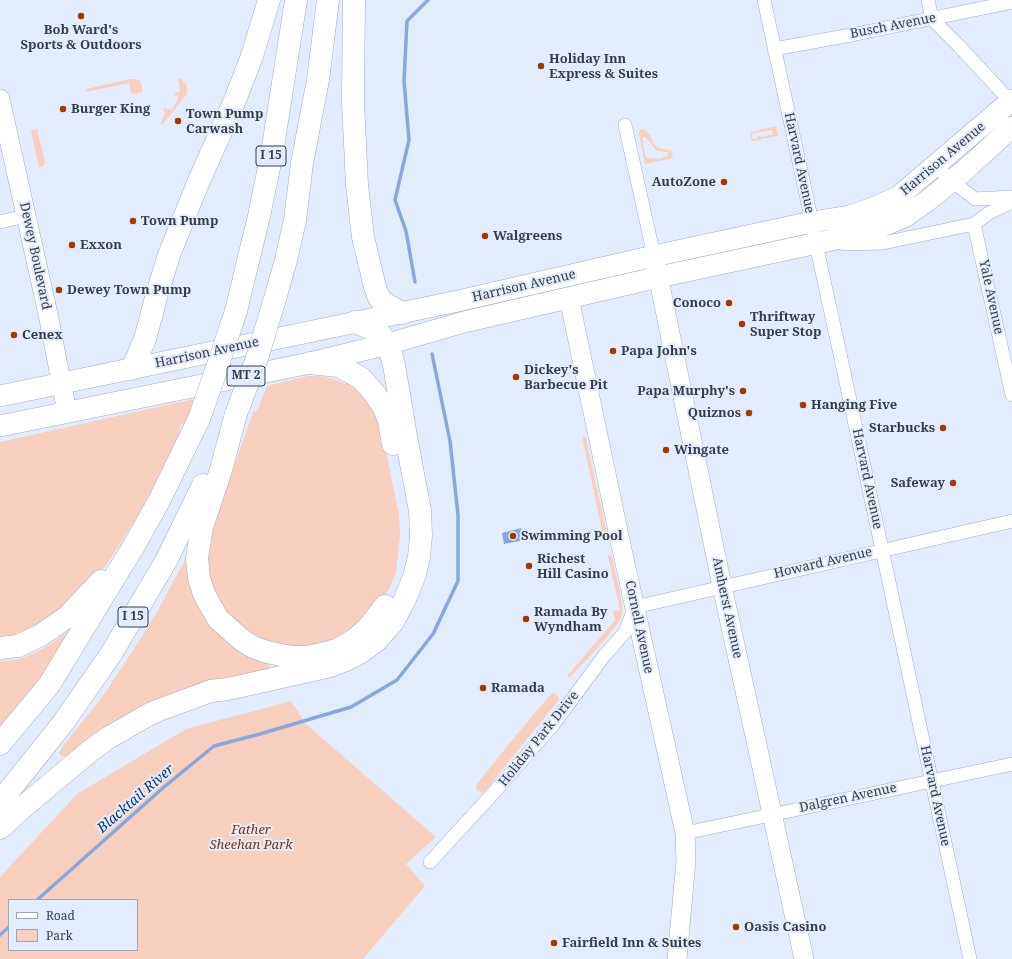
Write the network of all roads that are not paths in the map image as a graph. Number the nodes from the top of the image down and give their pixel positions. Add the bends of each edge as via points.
1 (269, 0) edge
2 (296, 0) edge
3 (328, 0) edge
4 (354, 0) edge
5 (764, 0) edge
6 (928, 0) edge
7 (1012, 2) edge
8 (932, 19) junction
9 (774, 49) junction
10 (0, 99) edge
11 (1012, 101) edge
12 (625, 125) dead end
13 (1012, 127) edge
14 (935, 165) junction
15 (952, 181) junction
16 (1012, 197) edge
17 (1012, 202) edge
18 (26, 216) junction
19 (0, 222) edge
20 (812, 222) junction
21 (974, 224) junction
22 (816, 244) junction
23 (654, 256) junction
24 (659, 277) junction
25 (569, 298) junction
26 (402, 313) junction
27 (355, 322) junction
28 (388, 344) junction
29 (310, 363) junction
30 (132, 369) junction
31 (61, 384) junction
32 (1012, 395) edge
33 (0, 396) edge
34 (67, 412) junction
35 (236, 414) junction
36 (0, 426) edge
37 (1012, 521) edge
38 (134, 544) junction
39 (882, 550) junction
40 (722, 586) junction
41 (635, 607) junction
42 (0, 648) edge
43 (0, 744) edge
44 (1012, 764) edge
45 (932, 781) junction
46 (0, 802) edge
47 (773, 814) junction
48 (0, 828) edge
49 (685, 833) junction
50 (430, 862) dead end
51 (677, 959) edge
52 (804, 959) edge
53 (970, 959) edge

1 - 30 highway via 235,100 169,255 145,339
2 - 38 highway, I 15, bridge via 272,153 236,311 199,419
3 - 35 highway, I 15, bridge via 295,220 257,358
4 - 26 highway via 353,102 357,185 363,237 379,298
5 - 9 street, Harvard Avenue
6 - 8 street
7 - 8 street, Busch Avenue
8 - 9 street, Busch Avenue
8 - 11 street
9 - 20 street, Harvard Avenue
10 - 18 street, Dewey Boulevard
11 - 14 main road, Harrison Avenue
12 - 23 street
13 - 15 main road, Harrison Avenue
14 - 15 street
14 - 20 main road, Harrison Avenue via 898,197 850,216
15 - 16 street via 974,199
15 - 22 main road, Harrison Avenue via 906,216 865,232
17 - 21 street via 989,213
18 - 19 street
18 - 31 street, Dewey Boulevard
20 - 22 street, Harvard Avenue
20 - 23 main road, Harrison Avenue
21 - 22 street via 883,243
21 - 32 street, Yale Avenue
22 - 24 main road, Harrison Avenue
22 - 39 street, Harvard Avenue
23 - 24 street, Amherst Avenue
23 - 26 main road, Harrison Avenue
24 - 25 main road, Harrison Avenue
24 - 40 street, Amherst Avenue
25 - 28 main road, Harrison Avenue via 464,322
25 - 41 street, Cornell Avenue
26 - 27 main road, Harrison Avenue
27 - 28 highway via 381,335
27 - 30 main road, Harrison Avenue
28 - 29 main road, Harrison Avenue / MT 2
28 - 48 highway via 420,511 422,536 414,577 393,622 376,641 346,660 304,672 211,691 148,715 90,751
29 - 34 main road, Harrison Avenue / MT 2
29 - 35 highway via 339,366 361,378 384,408 389,421 408,517 406,552 389,601 368,628 339,649 307,657 281,655 253,647 218,619 204,594 197,558 202,527
30 - 31 main road, Harrison Avenue
31 - 33 main road, Harrison Avenue
31 - 34 street, Dewey Boulevard
34 - 36 main road, Harrison Avenue / MT 2
35 - 46 highway, I 15 via 166,561 111,654 63,723
37 - 39 street, Howard Avenue
38 - 42 highway via 67,617 41,636 18,646
38 - 43 highway, I 15 via 49,685
39 - 40 street, Howard Avenue
39 - 45 street, Harvard Avenue
40 - 41 street, Howard Avenue
40 - 47 street, Amherst Avenue
41 - 49 street, Cornell Avenue
41 - 50 street, Holiday Park Drive via 625,632 553,725
44 - 45 street, Dalgren Avenue
45 - 47 street, Dalgren Avenue
45 - 53 street, Harvard Avenue
47 - 49 street, Dalgren Avenue
47 - 52 street, Amherst Avenue
49 - 51 street, Cornell Avenue via 686,861

